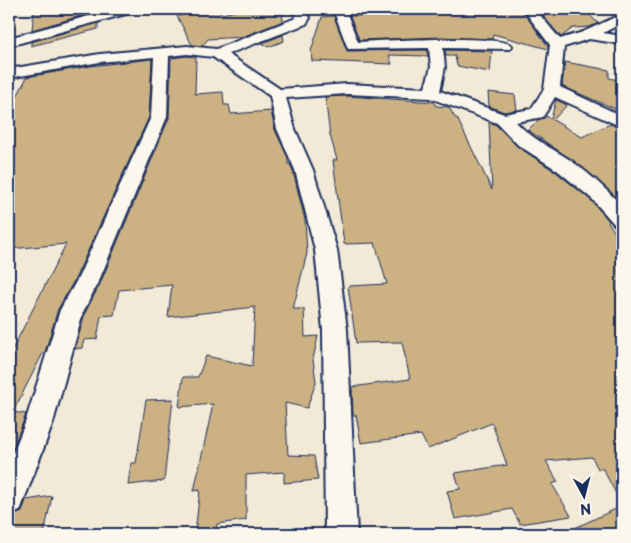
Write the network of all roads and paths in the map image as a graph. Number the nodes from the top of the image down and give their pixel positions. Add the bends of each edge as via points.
1 (128, 9) edge
2 (299, 9) edge
3 (339, 9) edge
4 (529, 9) edge
5 (622, 18) edge
6 (588, 35) junction
7 (622, 40) edge
8 (9, 42) edge
9 (436, 44) junction
10 (556, 45) junction
11 (505, 46) dead end
12 (162, 52) junction
13 (216, 53) junction
14 (9, 73) edge
15 (552, 88) junction
16 (432, 93) junction
17 (277, 94) junction
18 (503, 119) junction
19 (622, 122) edge
20 (622, 219) edge
21 (9, 500) edge
22 (341, 534) edge

1 - 8 street
2 - 13 street via 302,21
3 - 9 street via 353,46
4 - 10 street
5 - 6 street
6 - 7 street
6 - 10 street
9 - 11 street via 465,42
9 - 16 street via 438,67
10 - 15 street
12 - 13 street
12 - 14 street
12 - 21 street via 159,117 87,283 72,310 39,423
13 - 17 street
15 - 18 street via 537,113
15 - 19 street
16 - 17 street via 347,89
16 - 18 street
17 - 22 street via 286,128 304,170 326,250 334,330
18 - 20 street via 524,141 564,166 599,194

